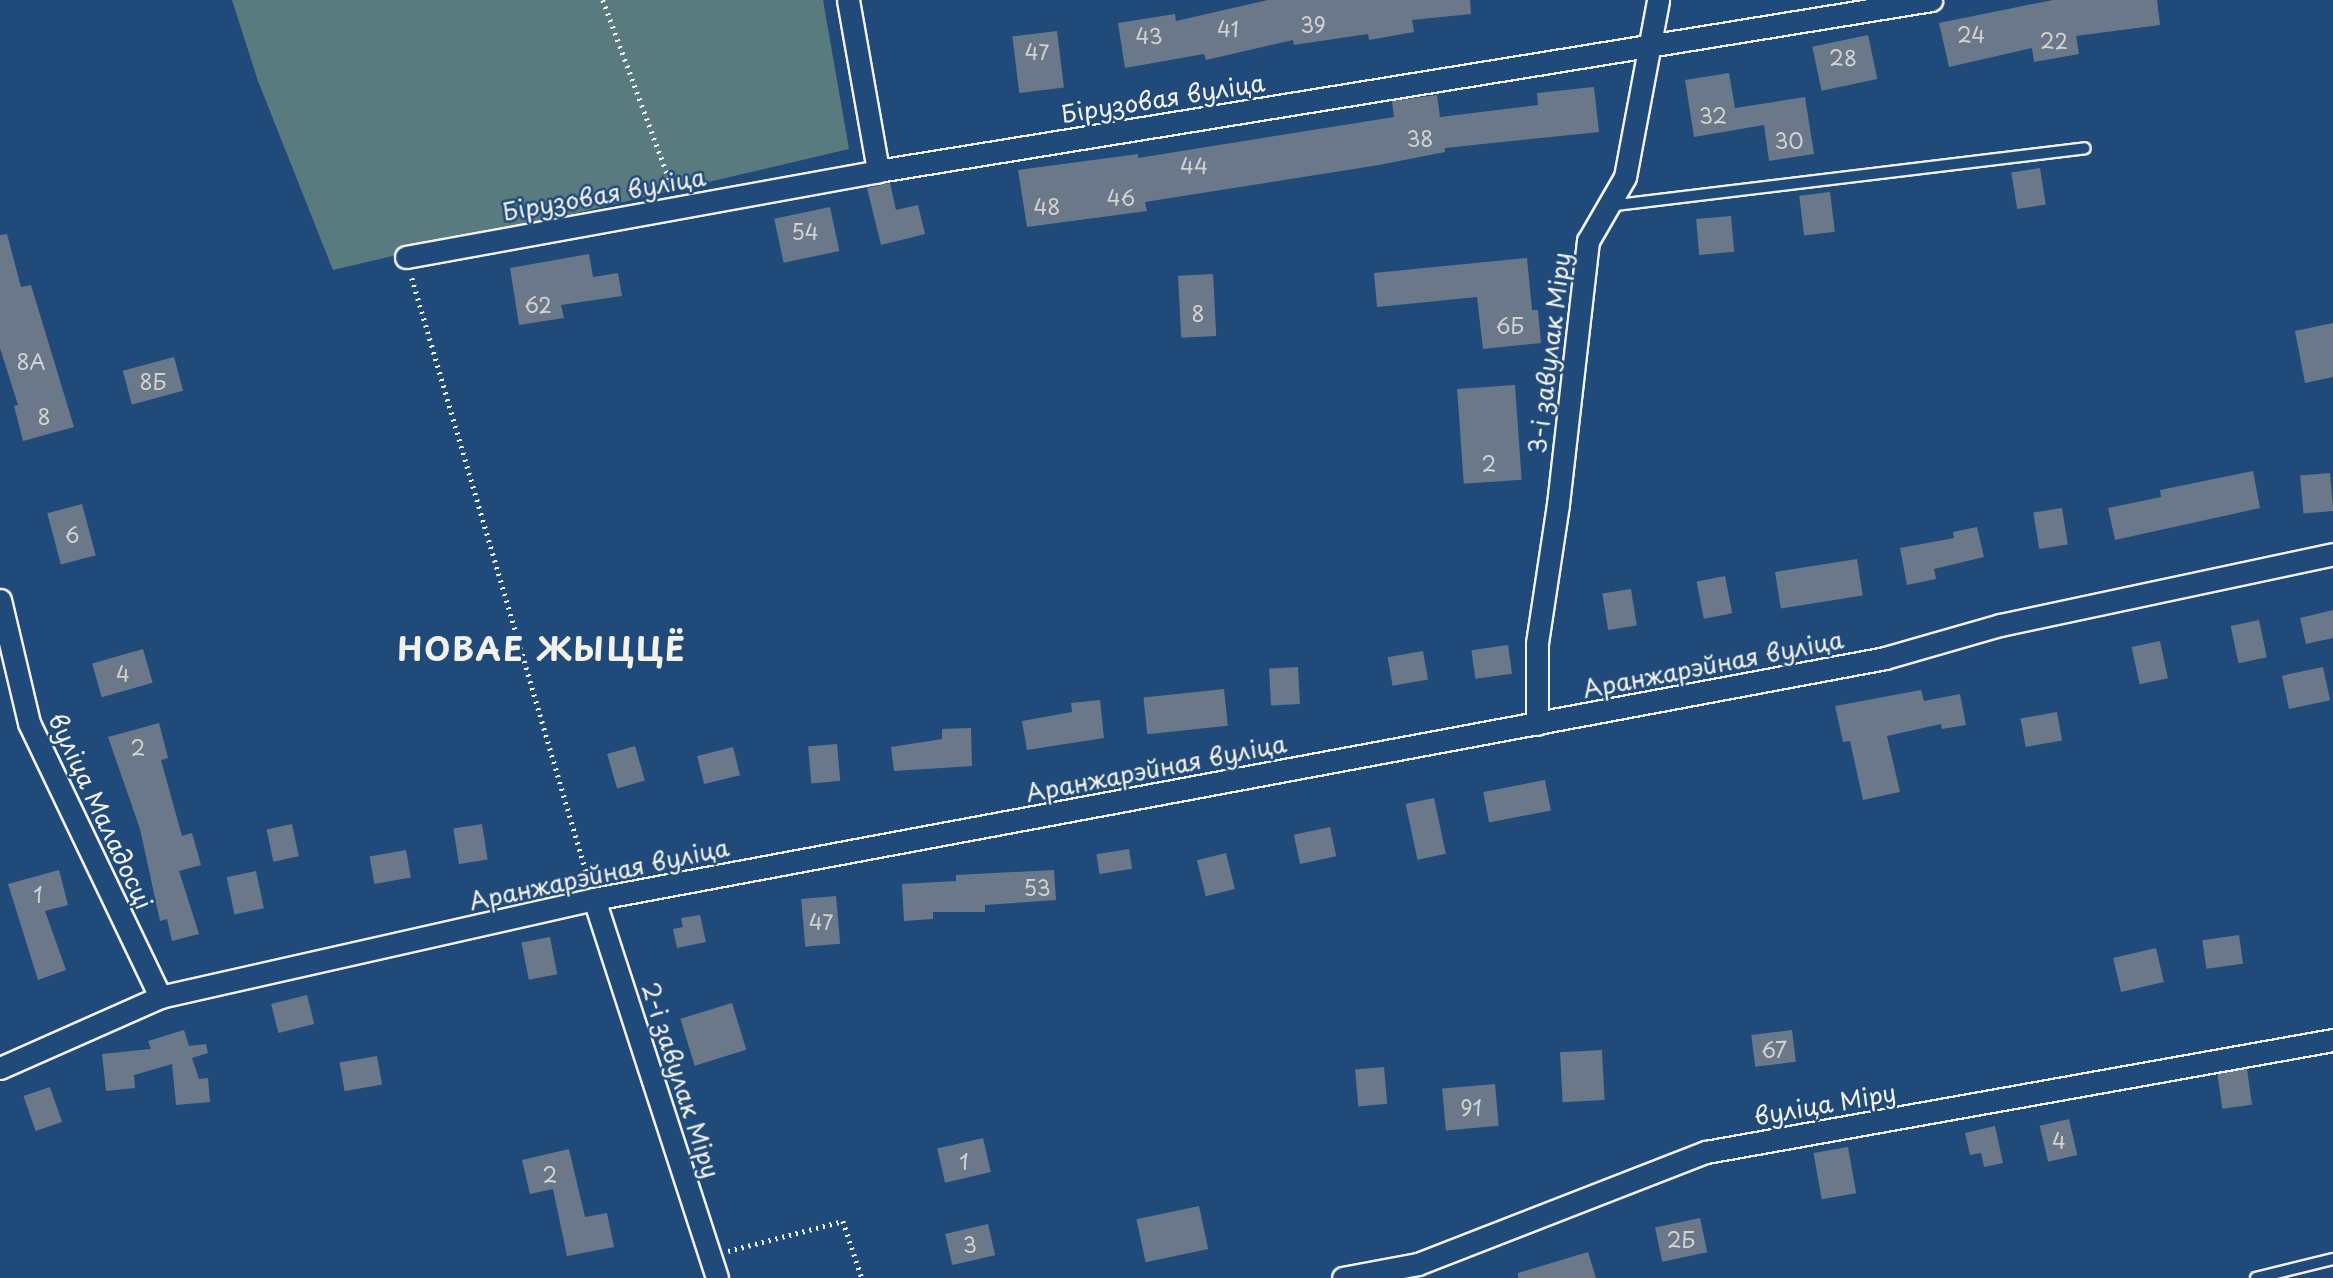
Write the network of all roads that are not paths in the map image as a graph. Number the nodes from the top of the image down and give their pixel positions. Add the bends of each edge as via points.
1 (848, 0) edge
2 (1658, 0) edge
3 (1931, 0) edge
4 (1652, 46) junction
5 (2084, 148) dead end
6 (878, 171) junction
7 (1608, 206) junction
8 (406, 257) road end
9 (2333, 554) edge
10 (0, 600) edge
11 (1537, 724) junction
12 (594, 899) junction
13 (160, 997) junction
14 (2333, 1040) edge
15 (0, 1068) edge
16 (2333, 1259) edge
17 (718, 1278) edge
18 (1343, 1278) edge
19 (2256, 1278) edge

1 - 6 street
2 - 4 street, 3-і завулак Міру
3 - 4 street, Бірузовая вуліца
4 - 6 street, Бірузовая вуліца
4 - 7 street, 3-і завулак Міру via 1625,177
5 - 7 lane
6 - 8 street, Бірузовая вуліца
7 - 11 street, 3-і завулак Міру via 1588,241 1559,504 1537,643
9 - 11 street, Аранжарэйная вуліца via 2000,625 1885,658
10 - 13 street, вуліца Маладосці via 29,723
11 - 12 street, Аранжарэйная вуліца
12 - 13 street, Аранжарэйная вуліца
12 - 17 street, 2-і завулак Міру
13 - 15 street, Аранжарэйная вуліца
14 - 18 street, вуліца Міру via 1706,1152 1418,1264
16 - 19 lane

